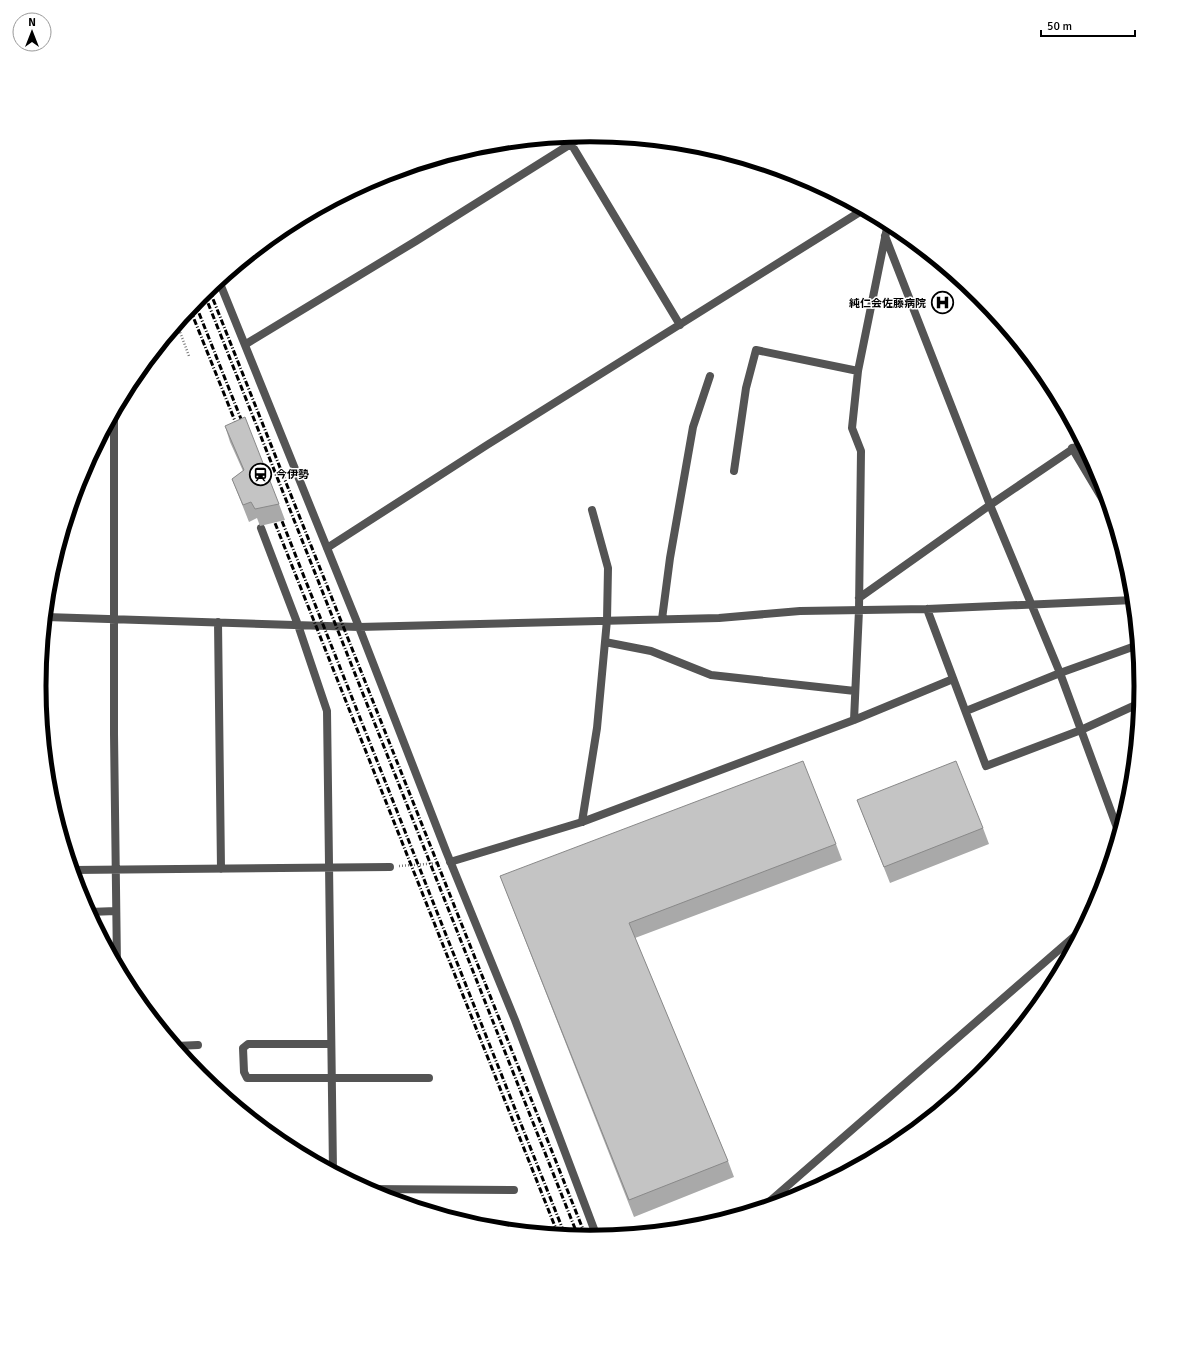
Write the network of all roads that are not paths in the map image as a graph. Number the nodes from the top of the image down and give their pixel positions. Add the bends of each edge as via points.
1 (565, 143) edge
2 (571, 143) edge
3 (859, 212) edge
4 (887, 229) edge
5 (885, 236) junction
6 (221, 286) edge
7 (680, 325) junction
8 (246, 344) junction
9 (858, 371) junction
10 (710, 376) dead end
11 (114, 423) edge
12 (1079, 444) edge
13 (1072, 448) junction
14 (734, 471) dead end
15 (1100, 494) edge
16 (990, 505) junction
17 (592, 510) dead end
18 (261, 528) dead end
19 (327, 548) junction
20 (859, 598) junction
21 (1128, 600) edge
22 (1032, 604) junction
23 (926, 609) junction
24 (859, 610) junction
25 (51, 616) edge
26 (115, 618) junction
27 (662, 619) junction
28 (607, 620) junction
29 (218, 622) junction
30 (298, 625) junction
31 (359, 627) junction
32 (605, 642) junction
33 (1134, 647) edge
34 (1060, 673) junction
35 (953, 679) junction
36 (855, 691) junction
37 (1134, 706) edge
38 (966, 711) junction
39 (854, 720) junction
40 (1081, 730) junction
41 (582, 822) junction
42 (1116, 826) edge
43 (450, 862) junction
44 (390, 867) road end
45 (330, 868) junction
46 (221, 869) junction
47 (78, 870) edge
48 (115, 870) junction
49 (95, 912) edge
50 (116, 912) junction
51 (1073, 937) edge
52 (117, 954) edge
53 (331, 1044) junction
54 (198, 1045) dead end
55 (182, 1046) edge
56 (332, 1077) junction
57 (429, 1078) dead end
58 (333, 1165) edge
59 (382, 1189) edge
60 (514, 1190) dead end
61 (771, 1200) edge
62 (594, 1230) edge

1 - 8 street via 416,241
2 - 7 street
3 - 7 street
4 - 5 street
5 - 9 street
5 - 16 street
6 - 8 street
7 - 19 street
8 - 19 street
9 - 14 street via 756,350 746,388
9 - 20 street via 852,428 861,451
10 - 27 street via 693,427
11 - 26 street
12 - 13 street
13 - 15 street
13 - 16 street
16 - 20 street
16 - 22 street
17 - 28 street via 608,568
18 - 30 street
19 - 31 street
20 - 24 street
21 - 22 street
22 - 23 street
22 - 34 street
23 - 24 street
23 - 35 street
24 - 27 street
24 - 36 street
25 - 26 street
26 - 29 street
26 - 48 street
27 - 28 street
28 - 31 street
28 - 32 street
29 - 30 street
29 - 46 street
30 - 31 street
30 - 45 street via 327,711
31 - 43 street
32 - 36 street via 651,650 711,675
32 - 41 street via 597,728
33 - 34 street
34 - 38 street
34 - 40 street
35 - 38 street
35 - 39 street
36 - 39 street
37 - 40 street
38 - 40 street via 986,766
39 - 41 street
40 - 42 street
41 - 43 street
43 - 62 street via 515,1020
44 - 45 street
45 - 46 street
45 - 53 street
46 - 48 street
47 - 48 street
48 - 50 street
49 - 50 street
50 - 52 street
51 - 61 street
53 - 56 street
53 - 56 street via 248,1044 243,1048 243,1054 247,1078
54 - 55 street
56 - 57 street
56 - 58 street
59 - 60 street

